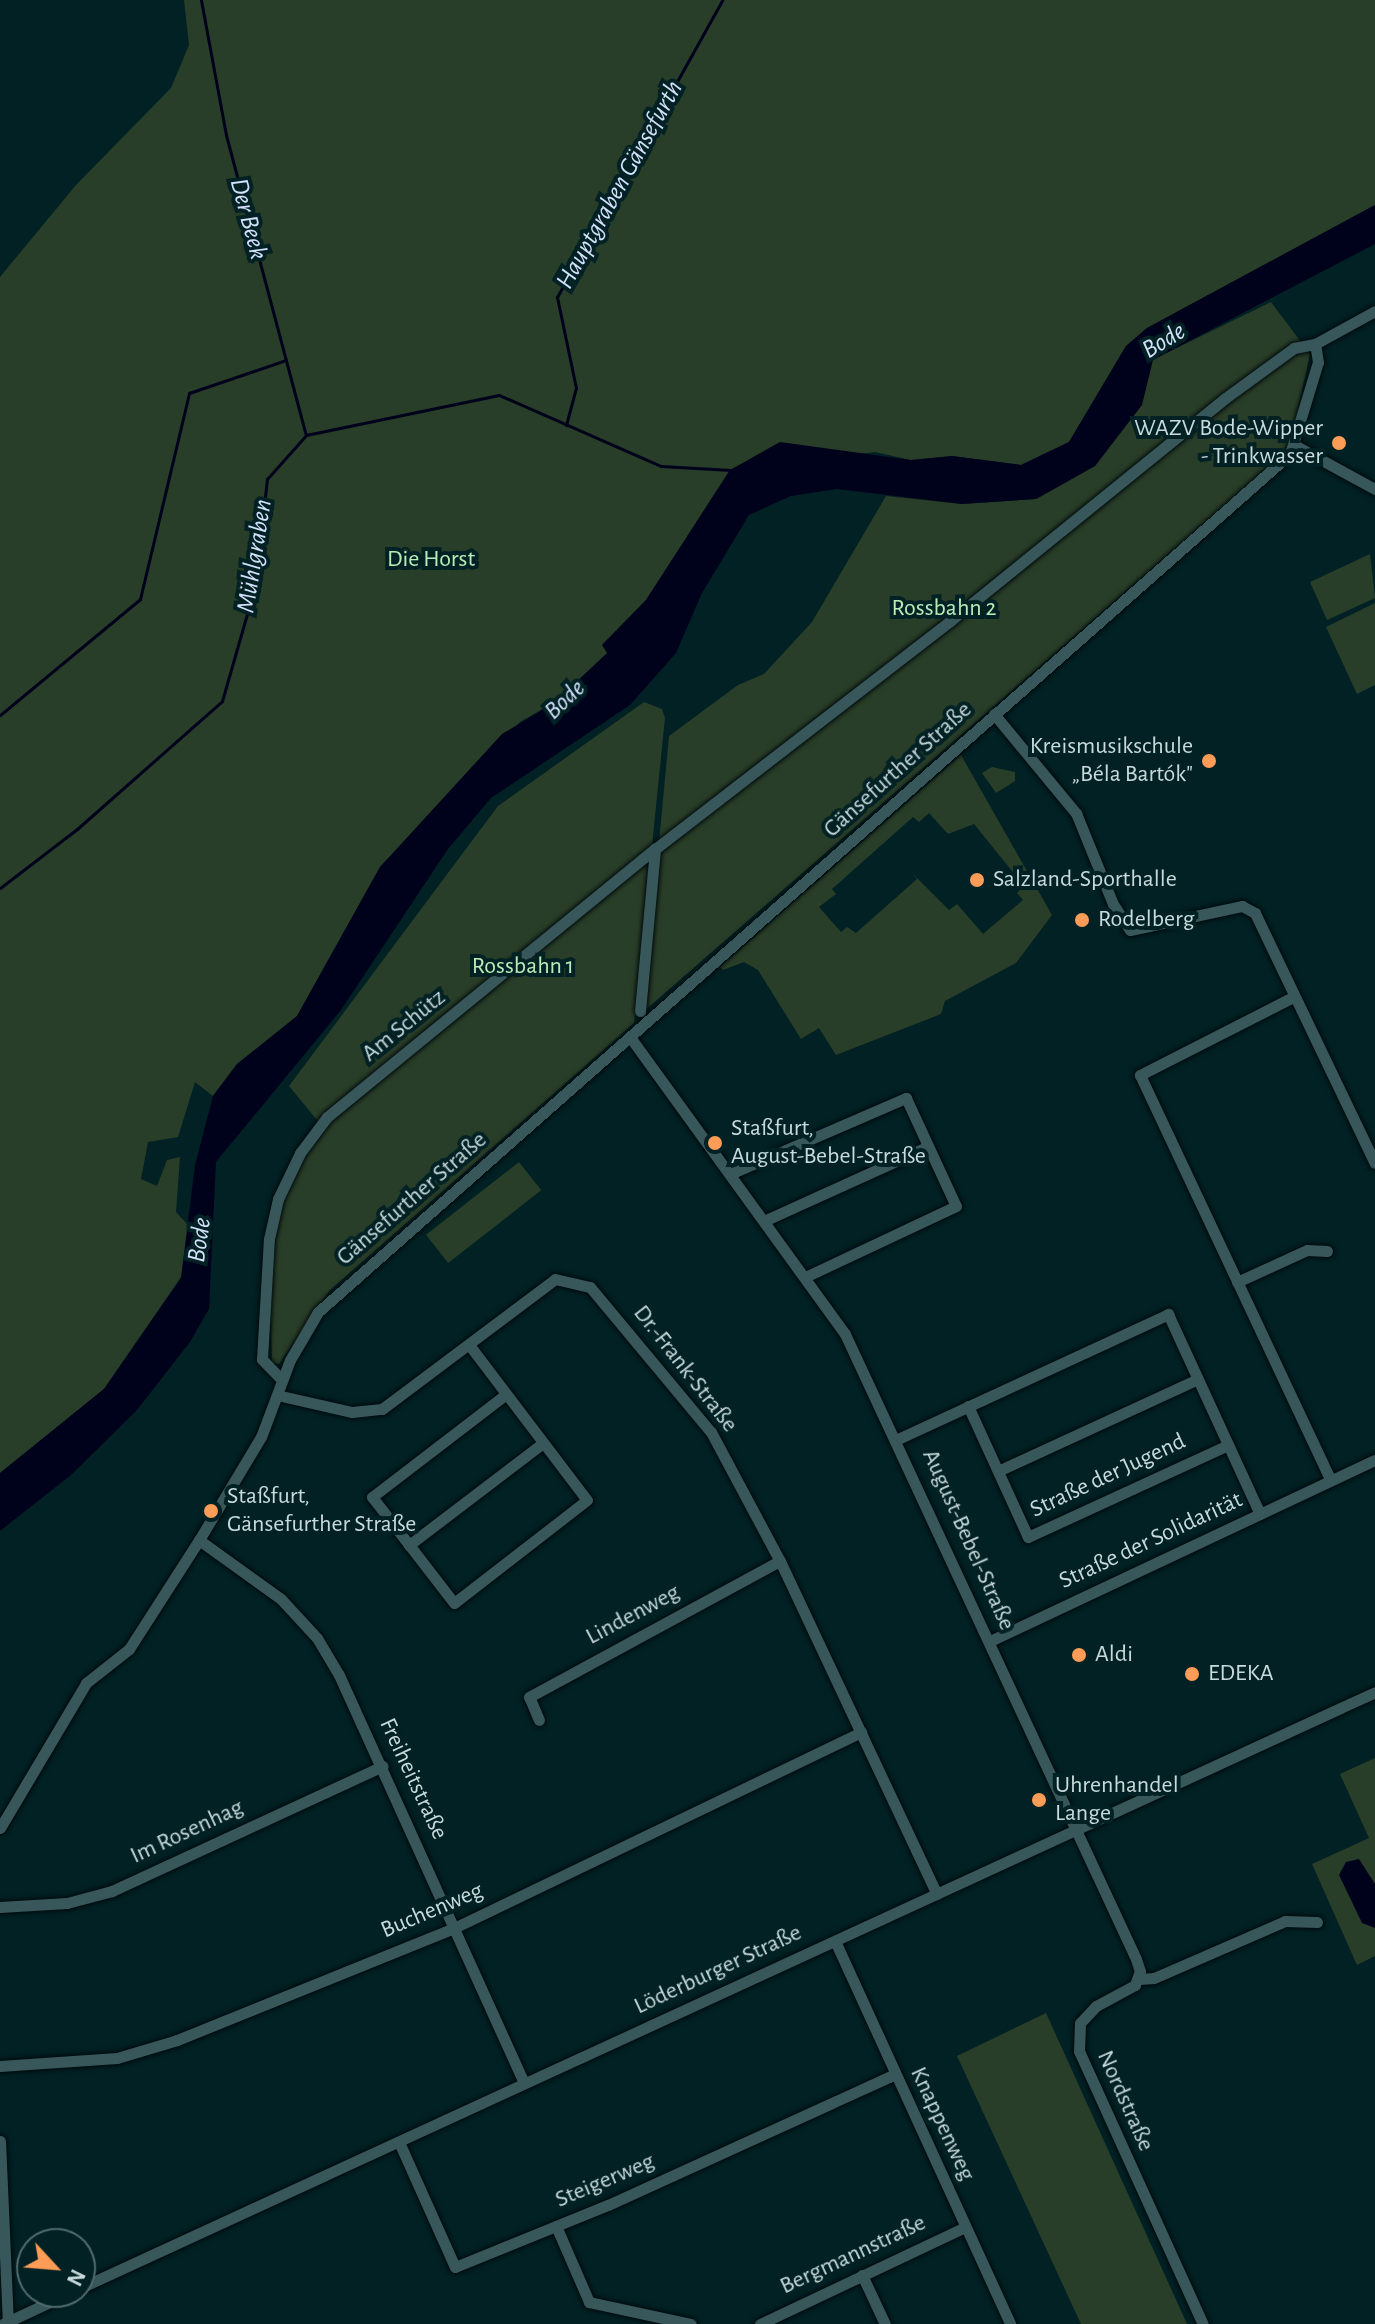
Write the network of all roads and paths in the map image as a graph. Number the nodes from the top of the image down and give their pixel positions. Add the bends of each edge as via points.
1 (1375, 311) edge
2 (1315, 344) junction
3 (1296, 446) junction
4 (1375, 489) edge
5 (994, 714) junction
6 (655, 849) junction
7 (1293, 997) junction
8 (640, 1011) dead end
9 (630, 1037) junction
10 (927, 1147) junction
11 (1375, 1163) edge
12 (730, 1174) junction
13 (766, 1220) junction
14 (1327, 1251) dead end
15 (805, 1277) junction
16 (1237, 1282) junction
17 (470, 1346) junction
18 (1198, 1379) junction
19 (282, 1380) junction
20 (506, 1394) junction
21 (277, 1395) junction
22 (968, 1406) junction
23 (898, 1439) junction
24 (543, 1443) junction
25 (1228, 1445) junction
26 (1375, 1460) edge
27 (998, 1471) junction
28 (1331, 1480) junction
29 (1260, 1514) junction
30 (199, 1540) junction
31 (409, 1545) junction
32 (780, 1561) junction
33 (990, 1641) junction
34 (1375, 1692) edge
35 (539, 1720) dead end
36 (861, 1732) junction
37 (383, 1766) junction
38 (0, 1828) edge
39 (1075, 1830) junction
40 (937, 1894) junction
41 (0, 1907) edge
42 (1317, 1922) dead end
43 (454, 1928) junction
44 (835, 1941) junction
45 (1139, 1979) junction
46 (0, 2066) edge
47 (895, 2074) junction
48 (524, 2083) junction
49 (0, 2141) edge
50 (399, 2142) junction
51 (556, 2226) junction
52 (965, 2227) junction
53 (862, 2275) junction
54 (96, 2281) edge
55 (37, 2308) edge
56 (5, 2323) edge
57 (691, 2324) edge
58 (759, 2324) edge
59 (885, 2324) edge
60 (1010, 2324) edge
61 (1203, 2324) edge

1 - 2 street, Am Schütz
2 - 3 street via 1318,362
2 - 6 street, Am Schütz via 1294,348 1224,399 938,631
3 - 4 street
3 - 5 street, Gänsefurther Straße
5 - 7 street via 1076,813 1113,904 1130,930 1250,908
5 - 9 street, Gänsefurther Straße
6 - 8 street
6 - 19 street, Am Schütz via 327,1117 300,1153 278,1199 266,1268 262,1359
7 - 11 street
7 - 16 street via 1140,1075
9 - 12 street, August-Bebel-Straße
9 - 19 street, Gänsefurther Straße via 335,1295 305,1332
10 - 12 street via 906,1098
10 - 13 street
10 - 15 street via 956,1206
12 - 13 street, August-Bebel-Straße
13 - 15 street, August-Bebel-Straße
14 - 16 street via 1307,1250
15 - 23 street, August-Bebel-Straße via 845,1334
16 - 28 street
17 - 20 street
17 - 21 street, Dr.-Frank-Straße via 391,1406 371,1413
17 - 32 street, Dr.-Frank-Straße via 555,1279 590,1287 711,1432
18 - 22 street via 1168,1314
18 - 25 street
18 - 27 street
19 - 21 street, Gänsefurther Straße
20 - 24 street
20 - 31 street via 372,1497
21 - 30 street, Gänsefurther Straße via 261,1437
22 - 23 street
22 - 27 street, Straße der Jugend
23 - 33 street, August-Bebel-Straße
24 - 31 street
24 - 31 street via 587,1500 454,1603
25 - 27 street, Straße der Jugend via 1028,1537
25 - 29 street
26 - 28 street, Straße der Solidarität
28 - 29 street, Straße der Solidarität
29 - 33 street, Straße der Solidarität
30 - 37 street, Freiheitstraße via 281,1599 317,1638
30 - 38 street, Gänsefurther Straße via 129,1649 86,1683
32 - 35 street, Lindenweg via 529,1697
32 - 36 street, Dr.-Frank-Straße
33 - 39 street, August-Bebel-Straße
34 - 39 street, Löderburger Straße
36 - 40 street, Dr.-Frank-Straße
36 - 43 street, Buchenweg
37 - 41 street, Im Rosenhag via 112,1891 67,1903
37 - 43 street, Freiheitstraße
39 - 40 street, Löderburger Straße
39 - 45 street via 1136,1959
40 - 44 street, Löderburger Straße
42 - 45 street, Nordstraße via 1285,1921 1154,1978
43 - 46 street, Buchenweg via 177,2040 117,2058
43 - 48 street, Freiheitstraße
44 - 47 street, Knappenweg
44 - 48 street, Löderburger Straße
45 - 61 street, Nordstraße via 1088,2014 1077,2042
47 - 51 street, Steigerweg
47 - 52 street, Knappenweg
48 - 50 street, Löderburger Straße
49 - 56 street
50 - 51 street, Steigerweg via 455,2267
50 - 54 street, Löderburger Straße
51 - 57 street via 589,2302
52 - 53 street, Bergmannstraße
52 - 60 street, Knappenweg
53 - 58 street, Bergmannstraße
53 - 59 street
55 - 56 street

